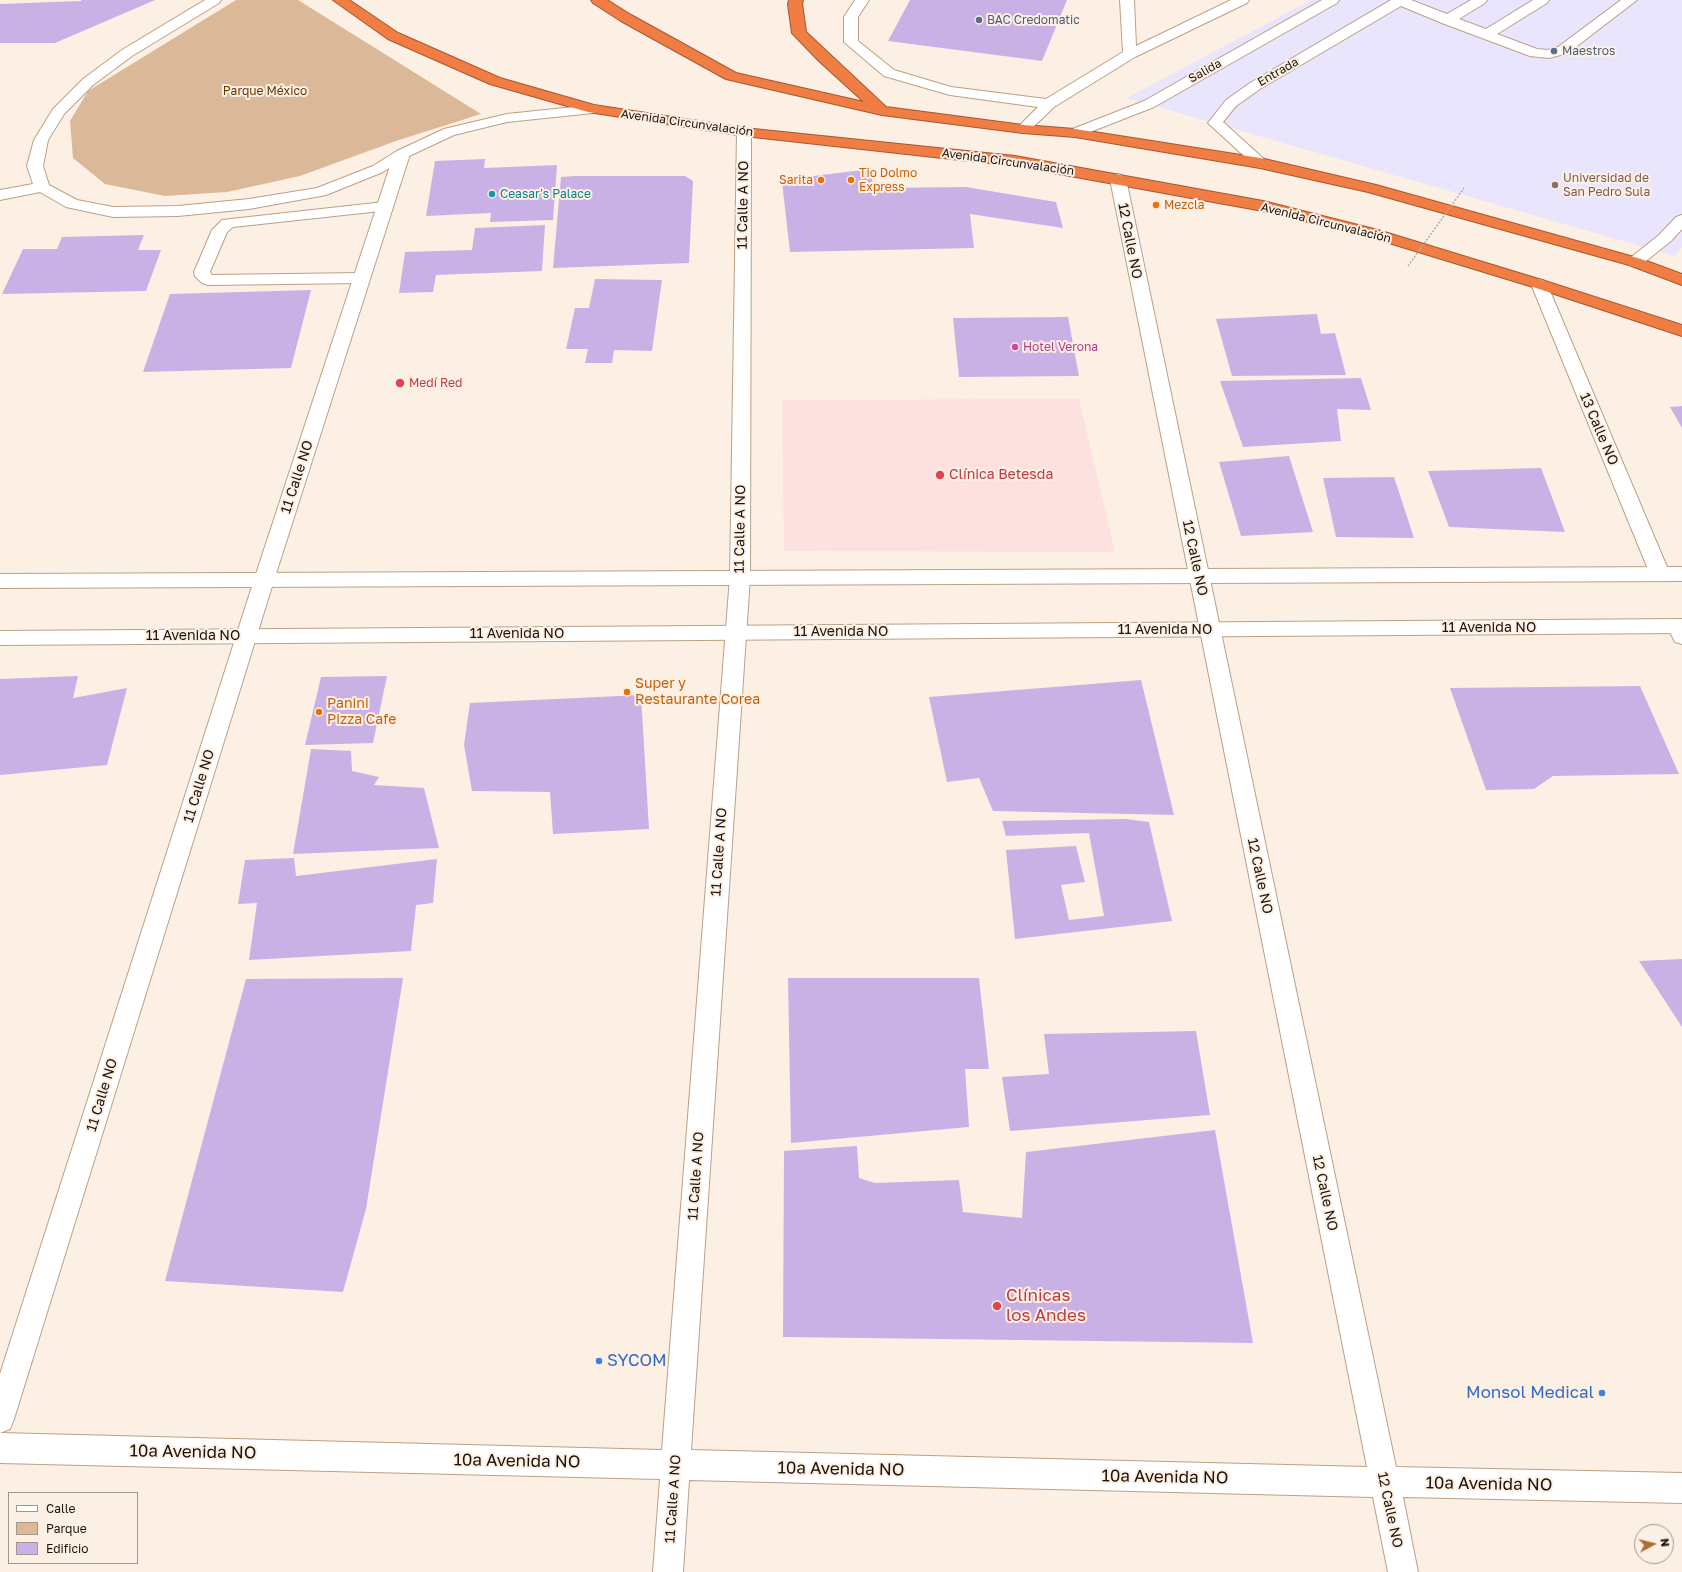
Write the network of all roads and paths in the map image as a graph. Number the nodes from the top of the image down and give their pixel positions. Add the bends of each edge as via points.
1 (214, 0) edge
2 (340, 0) edge
3 (598, 0) edge
4 (796, 0) edge
5 (862, 0) edge
6 (1127, 0) edge
7 (1242, 0) edge
8 (1332, 0) edge
9 (1400, 0) edge
10 (1480, 0) edge
11 (1542, 0) edge
12 (1630, 0) edge
13 (1447, 20) junction
14 (1487, 34) junction
15 (1130, 54) junction
16 (1049, 104) junction
17 (593, 109) junction
18 (883, 111) junction
19 (1023, 129) junction
20 (744, 132) junction
21 (1075, 133) junction
22 (402, 154) junction
23 (1260, 163) junction
24 (1118, 179) junction
25 (42, 187) junction
26 (1464, 188) dead end
27 (2, 198) edge
28 (384, 208) junction
29 (1682, 220) edge
30 (1635, 262) junction
31 (1408, 266) dead end
32 (362, 278) junction
33 (1682, 280) edge
34 (1538, 284) junction
35 (1682, 331) edge
36 (1660, 574) junction
37 (1682, 574) edge
38 (1198, 576) junction
39 (740, 578) junction
40 (264, 580) junction
41 (0, 581) edge
42 (1210, 630) junction
43 (1680, 630) edge
44 (735, 633) junction
45 (247, 636) junction
46 (0, 638) edge
47 (0, 1420) edge
48 (0, 1448) edge
49 (675, 1465) junction
50 (1384, 1482) junction
51 (1682, 1488) edge
52 (668, 1572) edge
53 (1403, 1572) edge

1 - 25 street via 127,53 88,82 58,112 40,140 35,166
2 - 17 highway, Avenida Circunvalación via 393,36 495,81
3 - 18 highway via 731,76
4 - 18 highway via 799,33
5 - 16 street via 851,17 851,42 889,73 950,91
6 - 15 street
7 - 15 street
8 - 21 street, Salida via 1166,92 1149,104
9 - 13 street
9 - 23 street, Entrada via 1231,102 1215,123
10 - 13 street
11 - 14 street
12 - 14 street via 1563,50 1549,54 1535,53
13 - 14 street
15 - 16 street
16 - 19 street
17 - 20 highway, Avenida Circunvalación
17 - 22 street via 500,120 449,132
18 - 19 highway
19 - 21 highway
20 - 24 highway, Avenida Circunvalación via 1015,161
20 - 39 street, 11 Calle A NO
21 - 23 highway
22 - 25 street via 378,168 321,192 249,204 178,211 113,212 72,204
22 - 28 street, 11 Calle NO
23 - 30 highway via 1371,188
24 - 34 highway, Avenida Circunvalación via 1263,206 1372,233
24 - 38 street, 12 Calle NO
25 - 27 street
26 - 31 path, bridge
28 - 32 street, 11 Calle NO
28 - 32 street via 228,223 220,230 202,272 208,280
29 - 30 street via 1665,238
30 - 33 highway
32 - 40 street, 11 Calle NO
34 - 35 highway, Avenida Circunvalación
34 - 36 street, 13 Calle NO
36 - 37 street
36 - 38 street
38 - 39 street
38 - 42 street, 12 Calle NO
39 - 40 street
39 - 44 street, 11 Calle A NO
40 - 41 street
40 - 45 street, 11 Calle NO
42 - 43 street, 11 Avenida NO
42 - 44 street, 11 Avenida NO
42 - 50 street, 12 Calle NO
44 - 45 street, 11 Avenida NO
44 - 49 street, 11 Calle A NO
45 - 46 street, 11 Avenida NO
45 - 47 street, 11 Calle NO
48 - 49 street, 10a Avenida NO
49 - 50 street, 10a Avenida NO
49 - 52 street, 11 Calle A NO
50 - 51 street, 10a Avenida NO
50 - 53 street, 12 Calle NO

